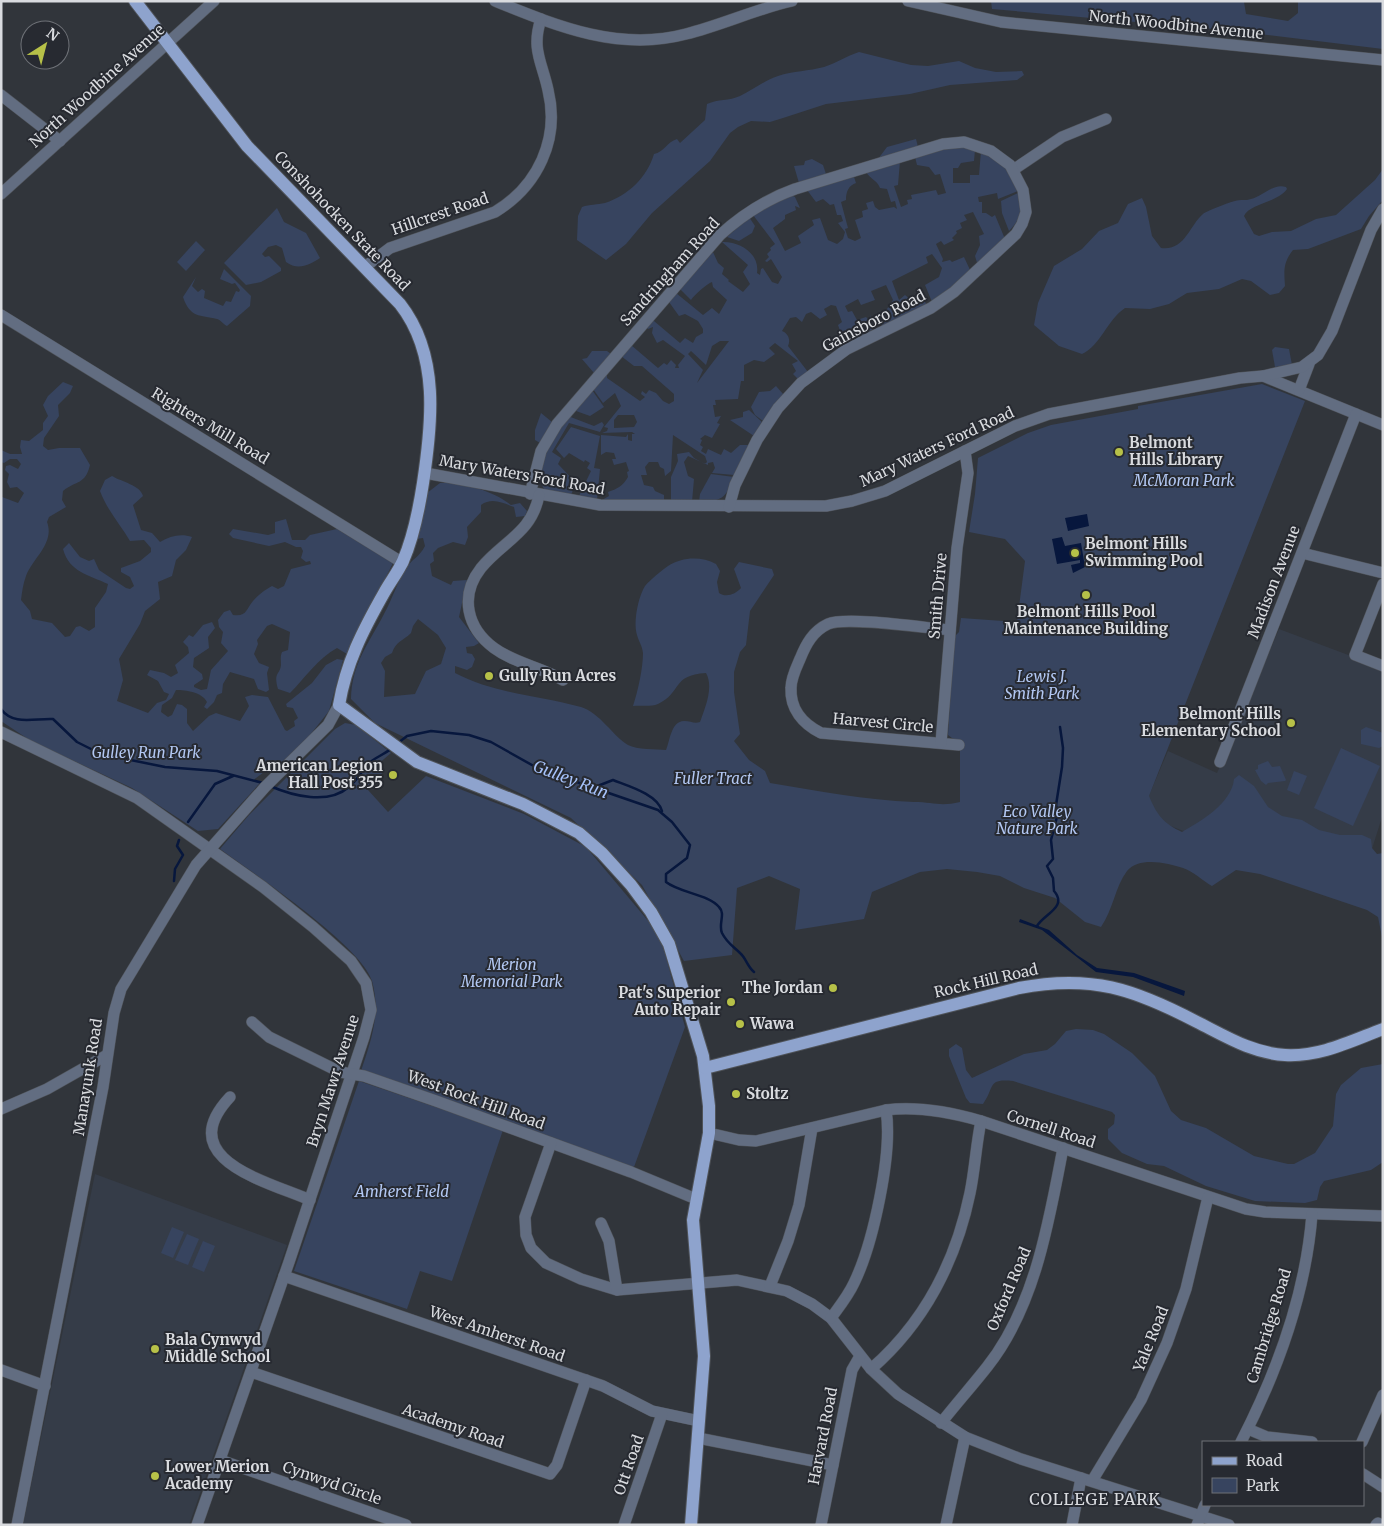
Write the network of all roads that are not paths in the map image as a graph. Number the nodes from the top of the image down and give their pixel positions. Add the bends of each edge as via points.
1 (135, 1) edge
2 (214, 1) edge
3 (495, 1) edge
4 (792, 1) edge
5 (908, 1) edge
6 (541, 19) junction
7 (167, 43) junction
8 (1383, 60) edge
9 (1, 95) edge
10 (1106, 119) dead end
11 (60, 141) junction
12 (1013, 170) junction
13 (1, 194) edge
14 (1383, 209) edge
15 (366, 266) junction
16 (1, 316) edge
17 (1309, 364) junction
18 (1263, 376) junction
19 (1299, 390) junction
20 (1356, 414) junction
21 (1383, 424) edge
22 (965, 451) junction
23 (425, 473) junction
24 (534, 494) junction
25 (730, 507) junction
26 (1302, 554) junction
27 (402, 563) junction
28 (1383, 572) edge
29 (1383, 584) edge
30 (950, 630) junction
31 (1383, 666) edge
32 (563, 680) dead end
33 (339, 705) junction
34 (1, 732) edge
35 (941, 743) junction
36 (959, 745) dead end
37 (1220, 762) dead end
38 (210, 848) junction
39 (252, 1022) dead end
40 (1383, 1029) edge
41 (107, 1055) junction
42 (705, 1068) junction
43 (352, 1074) junction
44 (230, 1096) dead end
45 (1, 1109) edge
46 (886, 1110) junction
47 (981, 1121) junction
48 (812, 1128) junction
49 (708, 1134) junction
50 (551, 1143) junction
51 (1063, 1148) junction
52 (1208, 1197) junction
53 (696, 1199) junction
54 (310, 1200) junction
55 (1312, 1214) junction
56 (1383, 1216) edge
57 (601, 1223) dead end
58 (284, 1276) junction
59 (698, 1284) junction
60 (770, 1286) junction
61 (617, 1290) junction
62 (831, 1318) junction
63 (860, 1356) junction
64 (871, 1369) junction
65 (1, 1370) edge
66 (251, 1372) junction
67 (586, 1380) junction
68 (44, 1386) junction
69 (1383, 1395) edge
70 (662, 1414) junction
71 (699, 1421) junction
72 (941, 1423) junction
73 (1248, 1429) junction
74 (965, 1437) junction
75 (698, 1438) junction
76 (1242, 1441) edge
77 (1303, 1441) edge
78 (1362, 1441) edge
79 (220, 1460) junction
80 (833, 1465) junction
81 (1364, 1475) edge
82 (1087, 1479) junction
83 (1383, 1486) edge
84 (1205, 1506) edge
85 (1198, 1520) edge
86 (17, 1525) edge
87 (197, 1525) edge
88 (406, 1525) edge
89 (624, 1525) edge
90 (691, 1525) edge
91 (821, 1525) edge
92 (946, 1525) edge
93 (1072, 1525) edge
94 (1229, 1525) edge

1 - 7 main road, Conshohocken State Road
2 - 7 street, North Woodbine Avenue
3 - 6 street
4 - 6 street via 686,34 639,40 589,35
5 - 8 street, North Woodbine Avenue via 1001,22
6 - 15 street, Hillcrest Road via 535,38 552,118 548,146 530,182 496,212 390,248
7 - 11 street, North Woodbine Avenue
7 - 15 main road, Conshohocken State Road via 247,146
9 - 11 street
10 - 12 street via 1062,136
11 - 13 street, North Woodbine Avenue
12 - 24 street, Sandringham Road via 998,155 985,148 951,142 795,189 748,212 722,234 557,424 542,451
12 - 25 street, Gainsboro Road via 1024,190 1026,204 1024,218 1016,234 954,292 925,311 847,349 801,383 755,443 735,485
14 - 17 street via 1371,230 1326,344
15 - 23 main road, Conshohocken State Road via 405,310 421,343 431,400
16 - 27 street, Righters Mill Road
17 - 18 street, Mary Waters Ford Road
17 - 19 street
18 - 19 street
18 - 22 street, Mary Waters Ford Road via 1049,414 1015,426
19 - 20 street
20 - 21 street
20 - 26 street, Madison Avenue
22 - 25 street, Mary Waters Ford Road via 885,491 852,501 814,507
22 - 30 street, Smith Drive via 968,473
23 - 24 street, Mary Waters Ford Road
23 - 27 main road, Conshohocken State Road via 413,535
24 - 25 street, Mary Waters Ford Road via 600,505
24 - 32 street, Sandringham Road via 535,512 526,526 477,575 470,596 469,616 478,632 494,648
26 - 28 street
26 - 37 street, Madison Avenue
27 - 33 main road, Conshohocken State Road via 361,633 343,681
29 - 31 street via 1356,655
30 - 35 street, Smith Drive
30 - 35 street, Harvest Circle via 833,622 809,640 790,688 797,712 805,722 821,732
33 - 38 street, Manayunk Road via 328,725 266,785
33 - 42 main road via 426,766 510,798 559,821 602,853 642,899 664,933 682,980
34 - 38 street, Bryn Mawr Avenue via 137,798
35 - 36 street, Harvest Circle
38 - 41 street, Manayunk Road via 176,895 126,979 114,1013
38 - 43 street, Bryn Mawr Avenue via 313,927 362,975 369,992 371,1010
39 - 43 street, West Rock Hill Road via 278,1042 340,1072
40 - 42 main road, Rock Hill Road via 1318,1052 1275,1054 1240,1044 1140,994 1089,984 1048,984 1018,988
41 - 45 street via 47,1089
41 - 68 street, Manayunk Road
42 - 49 main road
43 - 50 street, West Rock Hill Road
43 - 54 street, Bryn Mawr Avenue
44 - 54 street via 213,1123 212,1138 216,1152 234,1167
46 - 47 street, Cornell Road via 931,1110
46 - 48 street, Cornell Road
46 - 62 street via 888,1135 874,1220 856,1280
47 - 51 street, Cornell Road
47 - 64 street via 966,1207 942,1277 908,1332
48 - 49 street, Cornell Road via 756,1142
48 - 60 street via 797,1210
49 - 53 main road
50 - 53 street, West Rock Hill Road
50 - 61 street via 525,1217 531,1248 546,1263
51 - 52 street, Cornell Road
51 - 72 street, Oxford Road via 1046,1238 1021,1306 987,1367
52 - 55 street, Cornell Road via 1256,1211
52 - 82 street, Yale Road via 1186,1289 1167,1343 1139,1403
53 - 59 main road via 694,1231
54 - 58 street, Bryn Mawr Avenue
55 - 56 street, Cornell Road
55 - 73 street, Cambridge Road via 1293,1310 1272,1374
57 - 61 street via 609,1241
58 - 66 street, Bryn Mawr Avenue
58 - 67 street, West Amherst Road
59 - 60 street via 738,1280
59 - 61 street
59 - 71 main road via 704,1356
60 - 62 street via 802,1297
62 - 63 street
63 - 64 street
63 - 80 street, Harvard Road via 852,1370
64 - 72 street via 910,1403
65 - 68 street
66 - 67 street, Academy Road via 550,1474 557,1464
66 - 79 street, Bryn Mawr Avenue
67 - 70 street, West Amherst Road
68 - 86 street, Manayunk Road
69 - 78 street
70 - 71 street, West Amherst Road
70 - 89 street, Ott Road
71 - 75 main road
72 - 74 street
73 - 76 street, Cambridge Road
73 - 77 street via 1267,1437
74 - 82 street via 1015,1457
74 - 92 street
75 - 80 street
75 - 90 main road
79 - 87 street, Bryn Mawr Avenue
79 - 88 street, Cynwyd Circle
80 - 91 street, Harvard Road
81 - 83 street
82 - 85 street
82 - 93 street, Yale Road
84 - 85 street
85 - 94 street

